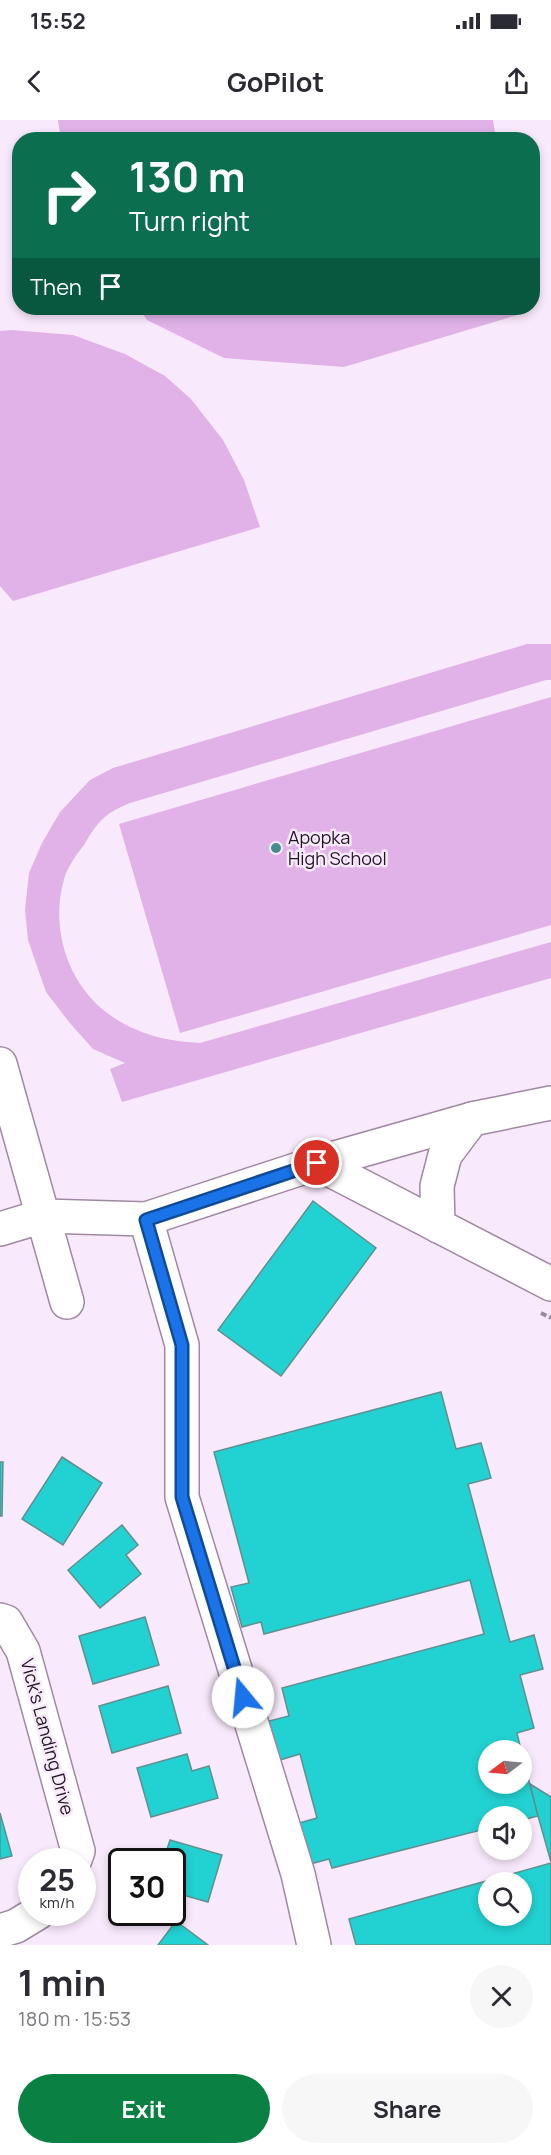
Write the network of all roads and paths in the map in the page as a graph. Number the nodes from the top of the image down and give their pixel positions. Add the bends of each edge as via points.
1 (0, 1064) edge
2 (551, 1102) edge
3 (472, 1119) junction
4 (317, 1163) junction
5 (43, 1216) junction
6 (146, 1220) junction
7 (438, 1226) junction
8 (0, 1229) edge
9 (551, 1284) edge
10 (67, 1302) dead end
11 (0, 1620) edge
12 (77, 1848) edge
13 (18, 1925) edge
14 (0, 1931) edge
15 (314, 1945) edge

1 - 5 street
2 - 3 street
3 - 4 street
3 - 7 street via 446,1155 437,1186
4 - 6 street
4 - 7 street
5 - 6 street
5 - 8 street
5 - 10 street
6 - 15 street via 182,1345 182,1497 298,1874
7 - 9 street
11 - 12 street, Vick's Landing Drive via 6,1622 23,1651
13 - 14 street

